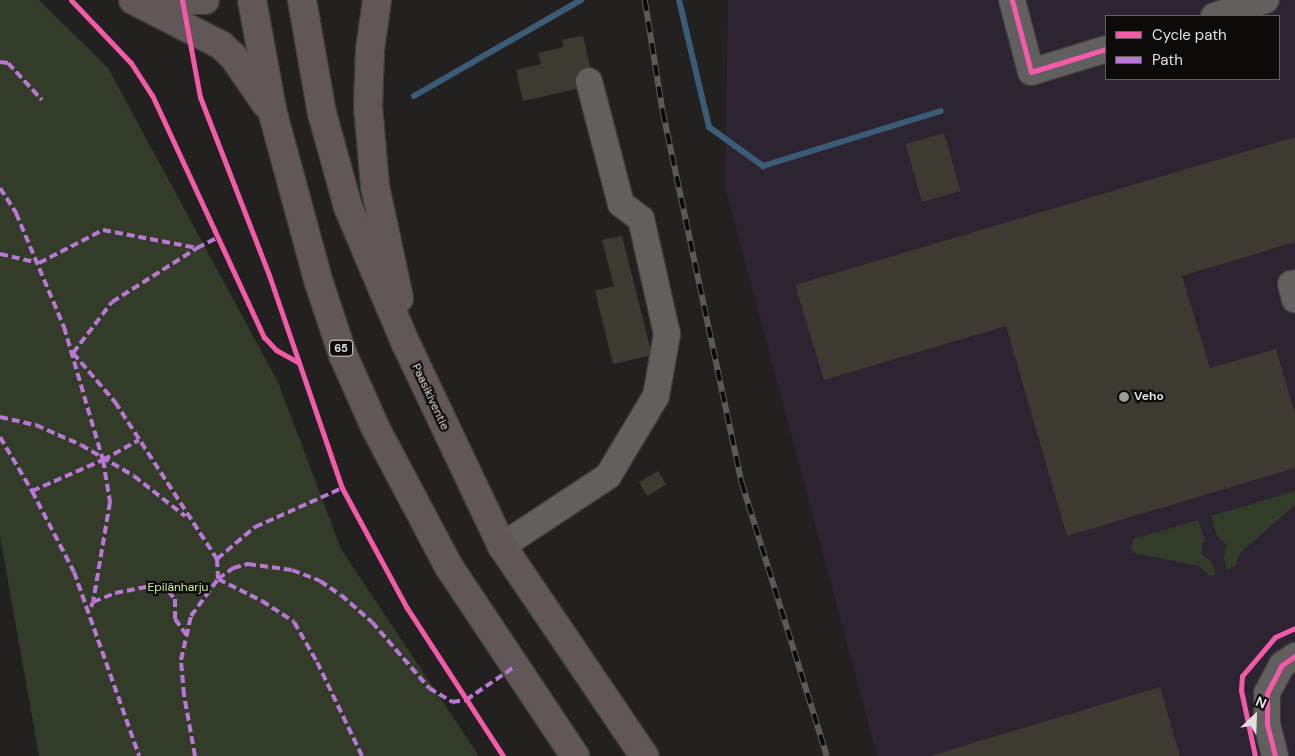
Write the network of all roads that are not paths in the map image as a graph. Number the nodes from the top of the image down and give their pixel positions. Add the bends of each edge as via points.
1 (133, 0) edge
2 (162, 0) edge
3 (205, 0) edge
4 (252, 0) edge
5 (302, 0) edge
6 (376, 0) edge
7 (1012, 0) edge
8 (1266, 0) edge
9 (1217, 15) edge
10 (1105, 49) edge
11 (589, 81) dead end
12 (273, 114) junction
13 (1295, 283) edge
14 (1295, 300) edge
15 (406, 344) junction
16 (502, 546) junction
17 (1295, 656) edge
18 (575, 756) edge
19 (644, 756) edge
20 (1275, 756) edge

1 - 12 highway via 227,50
2 - 3 highway
4 - 12 highway, 65
5 - 15 highway, Paasikiventie via 322,113 348,207
6 - 15 highway via 369,75 372,157
7 - 10 street via 1031,72
8 - 9 street
11 - 16 street via 621,204 640,219 667,334 656,396 608,476
12 - 18 highway, 65 via 319,283 343,355 376,429 449,567
13 - 14 street via 1291,284
15 - 16 highway, Paasikiventie
16 - 19 highway, Paasikiventie
17 - 20 street via 1282,665 1267,693 1267,725

